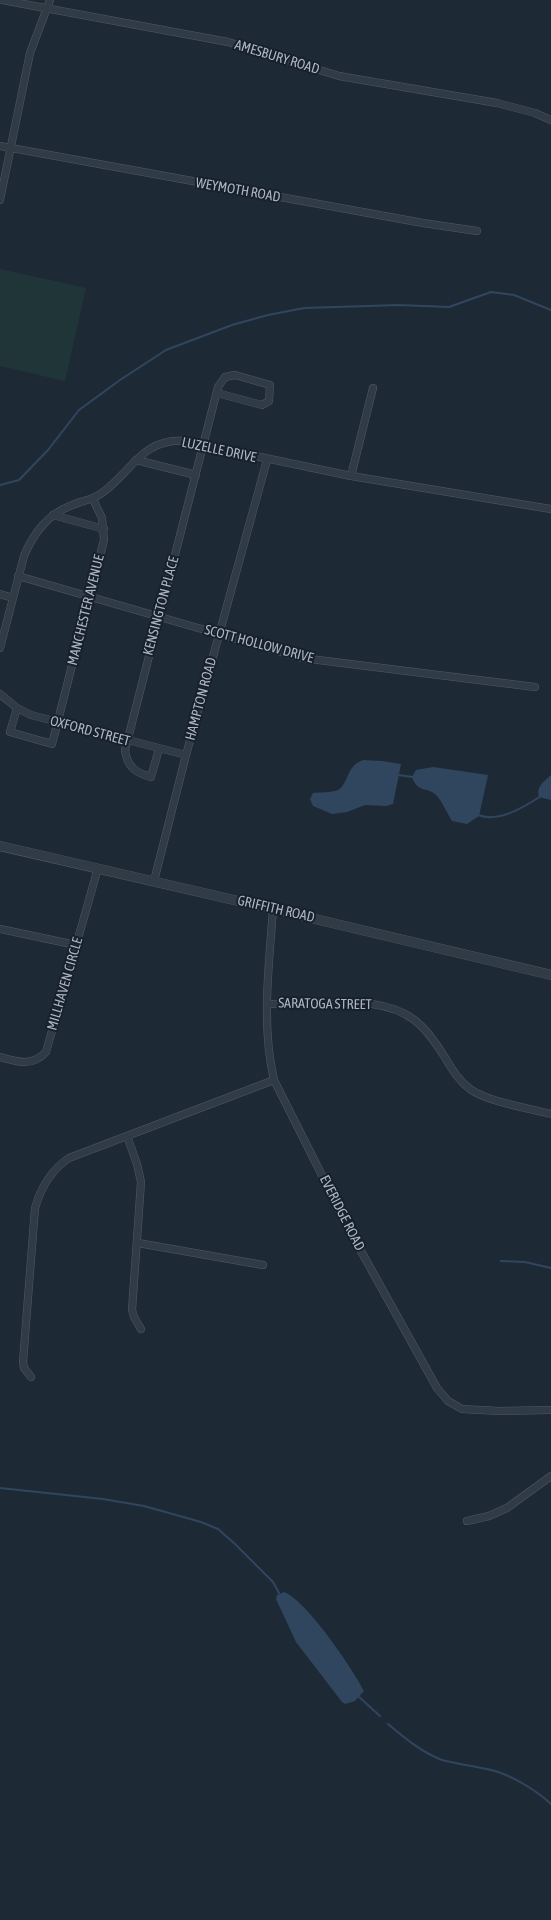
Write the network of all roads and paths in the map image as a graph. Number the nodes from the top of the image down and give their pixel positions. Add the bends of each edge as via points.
1 (2, 0) edge
2 (50, 0) edge
3 (47, 8) junction
4 (551, 120) edge
5 (0, 146) edge
6 (9, 148) junction
7 (0, 200) edge
8 (477, 230) dead end
9 (373, 388) dead end
10 (217, 393) junction
11 (204, 446) junction
12 (136, 460) junction
13 (267, 460) junction
14 (196, 475) junction
15 (351, 476) junction
16 (93, 499) junction
17 (551, 509) edge
18 (53, 515) junction
19 (104, 529) junction
20 (18, 576) junction
21 (0, 594) edge
22 (90, 597) junction
23 (13, 598) junction
24 (0, 611) edge
25 (9, 614) junction
26 (158, 617) junction
27 (219, 634) junction
28 (0, 648) edge
29 (535, 687) dead end
30 (0, 694) edge
31 (17, 708) junction
32 (58, 723) junction
33 (127, 741) junction
34 (159, 749) junction
35 (186, 756) junction
36 (0, 846) edge
37 (98, 868) junction
38 (154, 881) junction
39 (273, 908) junction
40 (0, 929) edge
41 (76, 945) junction
42 (551, 975) edge
43 (267, 1004) junction
44 (0, 1057) edge
45 (274, 1080) junction
46 (551, 1114) edge
47 (126, 1136) junction
48 (138, 1243) junction
49 (263, 1265) dead end
50 (141, 1329) dead end
51 (31, 1377) dead end
52 (551, 1410) edge
53 (551, 1476) edge
54 (467, 1521) dead end

1 - 3 street, AMESBURY ROAD
2 - 3 street
3 - 4 street, AMESBURY ROAD via 228,42 339,76 497,103
3 - 6 street via 30,52
5 - 6 street, WEYMOTH ROAD
6 - 7 street
6 - 8 street, WEYMOTH ROAD
9 - 15 street
10 - 10 street, KENSINGTON PLACE via 262,404 269,401 270,385 230,375 221,381
10 - 11 street, KENSINGTON PLACE
11 - 12 street, LUZELLE DRIVE via 166,441 147,450
11 - 13 street, LUZELLE DRIVE
11 - 14 street, KENSINGTON PLACE
12 - 14 street
12 - 16 street, LUZELLE DRIVE
13 - 15 street, LUZELLE DRIVE
13 - 27 street, HAMPTON ROAD
14 - 26 street, KENSINGTON PLACE
15 - 17 street, LUZELLE DRIVE
16 - 18 street, LUZELLE DRIVE
16 - 19 street, MANCHESTER AVENUE
18 - 19 street
18 - 20 street, LUZELLE DRIVE via 28,544
19 - 22 street, MANCHESTER AVENUE
20 - 22 street, SCOTT HOLLOW DRIVE
20 - 23 street, LUZELLE DRIVE
21 - 23 street
22 - 26 street, SCOTT HOLLOW DRIVE
22 - 32 street, MANCHESTER AVENUE
23 - 25 street, LUZELLE DRIVE
24 - 25 street
25 - 28 street, LUZELLE DRIVE
26 - 27 street, SCOTT HOLLOW DRIVE
26 - 33 street, KENSINGTON PLACE
27 - 29 street, SCOTT HOLLOW DRIVE via 302,658
27 - 35 street, HAMPTON ROAD
30 - 31 street, OXFORD STREET
31 - 32 street, OXFORD STREET
31 - 32 street, MANCHESTER AVENUE via 10,732 52,744
32 - 33 street, OXFORD STREET
33 - 34 street, OXFORD STREET
33 - 34 street, KENSINGTON PLACE via 126,756 132,767 137,773 151,777
34 - 35 street, OXFORD STREET
35 - 38 street, HAMPTON ROAD
36 - 37 street, GRIFFITH ROAD
37 - 38 street, GRIFFITH ROAD
37 - 41 street, MILLHAVEN CIRCLE
38 - 39 street, GRIFFITH ROAD
39 - 42 street, GRIFFITH ROAD
39 - 43 street, EVERIDGE ROAD
40 - 41 street
41 - 44 street, MILLHAVEN CIRCLE via 46,1052 32,1062 21,1063
43 - 45 street, EVERIDGE ROAD via 266,1030
43 - 46 street, SARATOGA STREET via 372,1004 394,1009 430,1033 458,1079 471,1090 488,1098
45 - 47 street
45 - 52 street, EVERIDGE ROAD via 351,1233 437,1388 448,1401 462,1409
47 - 48 street via 140,1175
47 - 51 street via 62,1163 49,1176 38,1196 24,1362 24,1368
48 - 49 street
48 - 50 street via 132,1310
53 - 54 street via 507,1508

